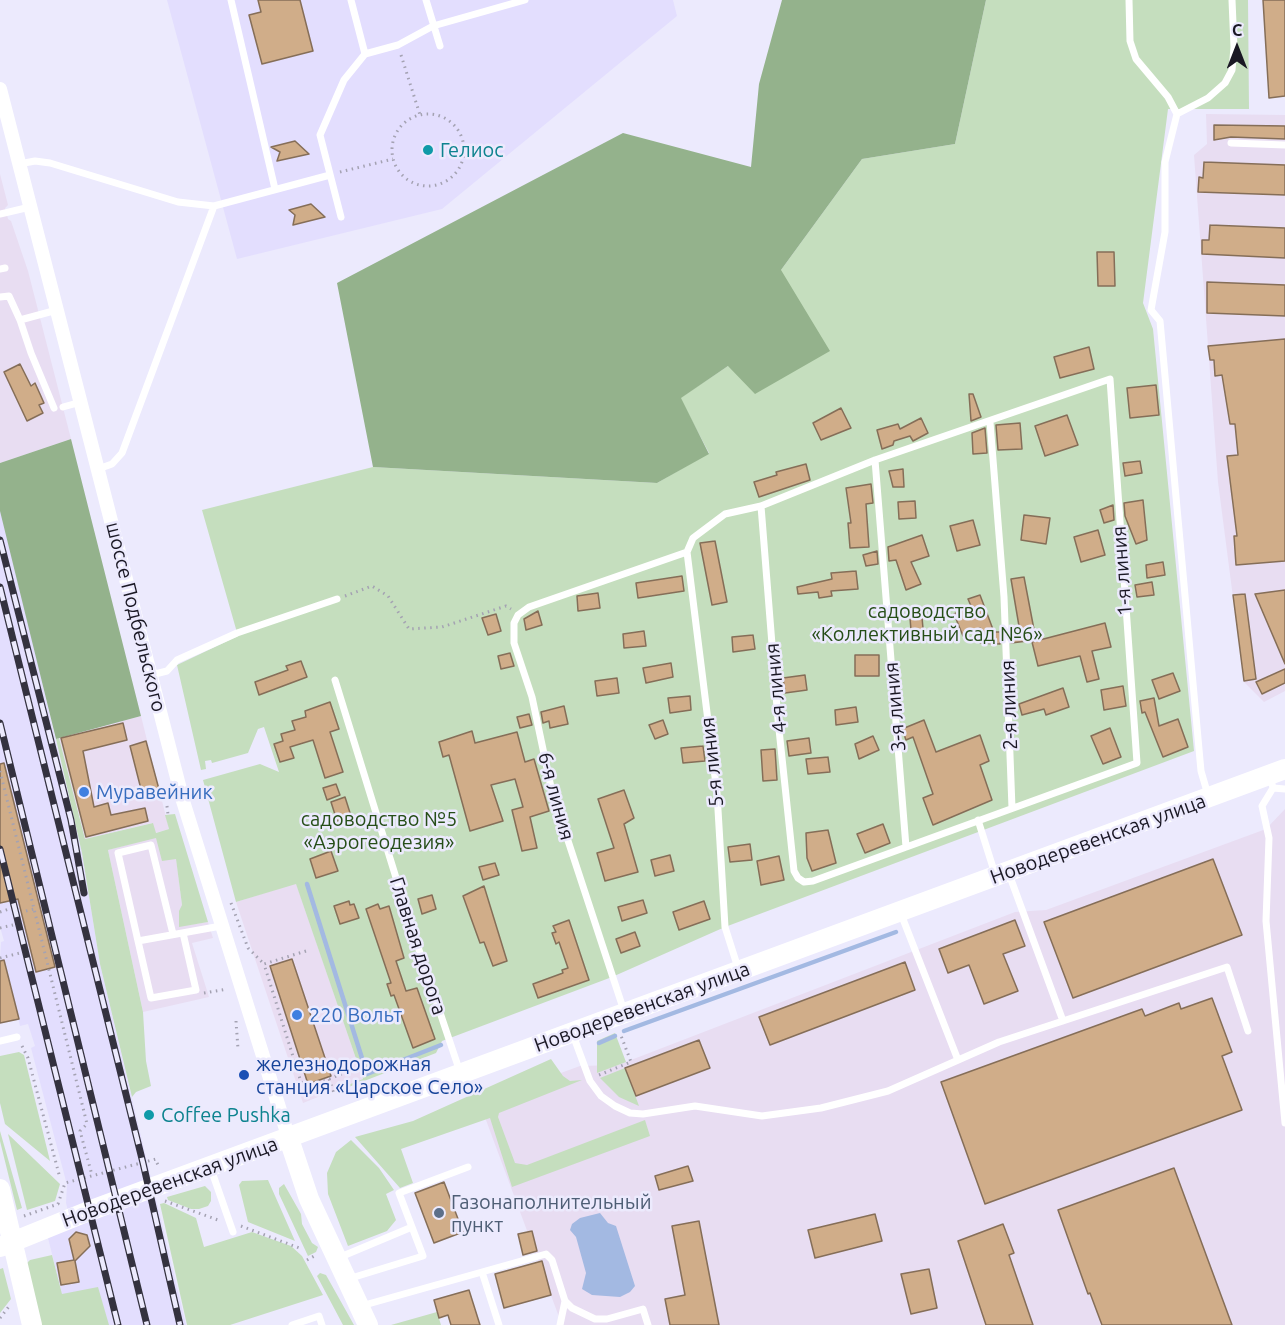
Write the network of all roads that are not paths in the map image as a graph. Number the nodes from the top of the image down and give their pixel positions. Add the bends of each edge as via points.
1 (231, 0) edge
2 (351, 0) edge
3 (426, 0) edge
4 (525, 0) edge
5 (1129, 0) edge
6 (1232, 0) edge
7 (433, 26) junction
8 (440, 46) dead end
9 (365, 54) junction
10 (0, 89) edge
11 (1177, 114) junction
12 (1231, 143) dead end
13 (1285, 145) edge
14 (19, 164) junction
15 (330, 175) junction
16 (275, 189) junction
17 (214, 206) junction
18 (30, 207) junction
19 (0, 214) edge
20 (341, 216) dead end
21 (0, 297) edge
22 (57, 310) junction
23 (20, 320) junction
24 (81, 402) junction
25 (63, 407) dead end
26 (54, 408) dead end
27 (990, 422) junction
28 (875, 460) junction
29 (98, 469) junction
30 (762, 506) junction
31 (687, 552) junction
32 (337, 599) road end
33 (151, 675) junction
34 (335, 681) dead end
35 (1276, 778) edge
36 (1285, 789) edge
37 (1209, 799) junction
38 (1012, 808) junction
39 (978, 820) junction
40 (906, 847) junction
41 (1002, 874) junction
42 (900, 911) junction
43 (221, 926) junction
44 (183, 933) junction
45 (173, 934) junction
46 (138, 941) junction
47 (739, 970) junction
48 (621, 1019) junction
49 (1063, 1021) junction
50 (1248, 1032) dead end
51 (572, 1033) junction
52 (17, 1037) road end
53 (0, 1041) edge
54 (958, 1060) junction
55 (461, 1074) junction
56 (1285, 1123) edge
57 (289, 1139) junction
58 (468, 1167) dead end
59 (211, 1169) junction
60 (0, 1189) edge
61 (412, 1227) junction
62 (233, 1232) dead end
63 (6, 1245) edge
64 (336, 1259) junction
65 (482, 1272) junction
66 (346, 1279) junction
67 (565, 1301) junction
68 (359, 1307) junction
69 (595, 1322) edge
70 (32, 1325) edge
71 (292, 1325) edge
72 (322, 1325) edge
73 (368, 1325) edge
74 (499, 1325) edge
75 (560, 1325) edge
76 (648, 1325) edge

1 - 16 lane
2 - 9 lane
3 - 7 lane
4 - 7 lane
5 - 11 lane via 1130,41 1136,59
6 - 11 lane via 1232,70 1225,83 1208,98
7 - 8 lane
7 - 9 lane via 398,45
9 - 15 lane via 344,80 320,135
10 - 14 street, шоссе Подбельского
11 - 37 lane via 1165,162 1165,232 1150,310 1160,321 1201,771
12 - 13 lane
14 - 17 lane via 50,163 178,202
14 - 18 street, шоссе Подбельского
15 - 16 lane
15 - 20 lane
16 - 17 lane
17 - 29 lane via 122,453 112,464
18 - 19 lane
18 - 22 street, шоссе Подбельского
21 - 23 lane via 9,296
22 - 23 lane
22 - 24 street, шоссе Подбельского
23 - 26 lane
24 - 25 lane
24 - 29 street, шоссе Подбельского
27 - 28 lane
27 - 38 lane, 2-я линия via 1004,597
27 - 38 lane, 1-я линия via 1110,379 1137,763
28 - 30 lane
28 - 40 lane, 3-я линия
29 - 33 street, шоссе Подбельского
30 - 31 lane via 724,514 693,538
30 - 40 lane, 4-я линия via 794,871 804,882 813,881
31 - 47 lane, 5-я линия via 717,793 725,927
31 - 48 lane, 6-я линия via 529,607 518,615 512,631 532,697 552,792 612,977
32 - 33 lane via 237,633 177,660 167,671
33 - 43 street, шоссе Подбельского
34 - 55 lane, Главная дорога
35 - 36 lane
35 - 37 main road, Новодеревенская улица
35 - 56 lane via 1262,806 1269,838 1266,921
37 - 41 main road, Новодеревенская улица
38 - 39 lane
39 - 40 lane
39 - 41 lane
41 - 42 main road, Новодеревенская улица
41 - 49 lane
42 - 47 main road, Новодеревенская улица
42 - 54 lane
43 - 44 lane
43 - 57 street, шоссе Подбельского
44 - 45 lane
44 - 46 lane via 196,990 151,998
45 - 46 lane
45 - 46 lane via 151,845 118,853
47 - 48 main road, Новодеревенская улица
48 - 51 main road, Новодеревенская улица
49 - 50 lane via 1227,968
49 - 54 lane
51 - 54 lane via 590,1081 600,1096 630,1113 643,1114 695,1106 762,1116 821,1108 888,1091
51 - 55 main road, Новодеревенская улица
52 - 53 lane
55 - 57 main road, Новодеревенская улица
57 - 59 main road, Новодеревенская улица
57 - 64 main road via 309,1199
58 - 61 lane via 399,1193
59 - 62 lane
59 - 63 main road, Новодеревенская улица
60 - 63 main road
61 - 64 lane
61 - 66 lane via 423,1256
63 - 70 main road
64 - 66 main road
65 - 67 lane via 546,1254 552,1260
65 - 68 lane
65 - 74 lane
66 - 68 main road
67 - 69 lane
67 - 75 lane
68 - 73 main road
69 - 76 lane via 643,1309
71 - 72 lane via 319,1316

